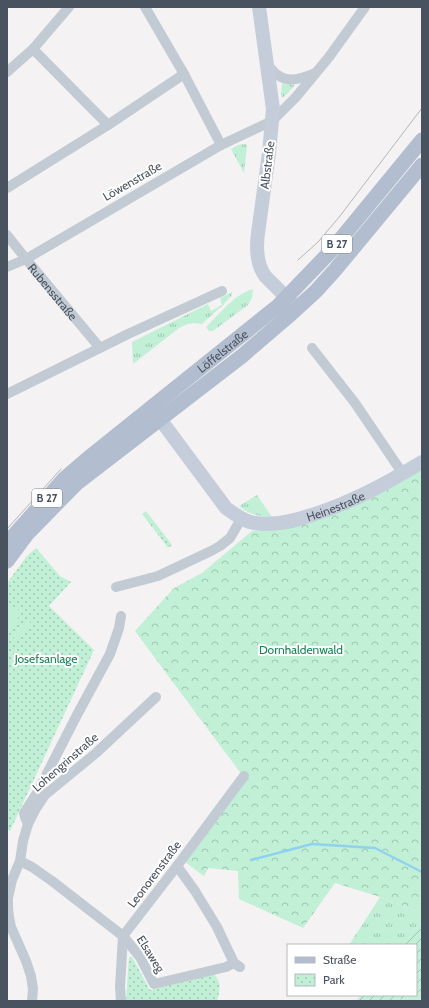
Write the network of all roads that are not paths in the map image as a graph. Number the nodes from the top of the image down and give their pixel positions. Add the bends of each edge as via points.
1 (69, 7) edge
2 (145, 7) edge
3 (259, 7) edge
4 (365, 7) edge
5 (33, 49) junction
6 (267, 64) junction
7 (7, 72) edge
8 (317, 72) junction
9 (184, 74) junction
10 (272, 121) junction
11 (108, 125) junction
12 (422, 140) edge
13 (221, 145) junction
14 (422, 166) edge
15 (7, 188) edge
16 (7, 235) edge
17 (26, 259) junction
18 (7, 267) edge
19 (222, 291) dead end
20 (286, 297) junction
21 (297, 309) junction
22 (100, 348) junction
23 (312, 348) dead end
24 (7, 394) edge
25 (156, 413) junction
26 (422, 462) edge
27 (403, 474) junction
28 (241, 519) junction
29 (9, 552) edge
30 (116, 586) dead end
31 (121, 616) dead end
32 (156, 697) dead end
33 (244, 776) dead end
34 (28, 824) junction
35 (20, 861) junction
36 (177, 866) junction
37 (123, 936) junction
38 (32, 1001) edge
39 (121, 1001) edge

1 - 5 street
2 - 9 street
3 - 6 street, Albstraße
4 - 8 street, Löwenstraße
5 - 7 street
5 - 11 street
6 - 8 street via 287,79 302,78
6 - 10 street, Albstraße via 273,109
8 - 10 street, Löwenstraße
9 - 11 street
9 - 13 street
10 - 13 street, Löwenstraße
10 - 20 street, Albstraße via 257,256 265,276
11 - 15 street
12 - 20 main road, Löffelstraße / B 27 via 330,252
13 - 17 street, Löwenstraße
14 - 21 main road, Löffelstraße / B 27 via 335,270
16 - 17 street, Rubensstraße
17 - 18 street, Löwenstraße
17 - 22 street, Rubensstraße
19 - 22 street
20 - 21 street, Albstraße
20 - 25 main road, Löffelstraße / B 27
21 - 25 main road, Löffelstraße / B 27 via 242,356
22 - 24 street
23 - 27 street via 355,403
25 - 28 street via 226,508
25 - 29 main road, Löffelstraße / B 27 via 64,479 15,534
26 - 27 street, Heinestraße
27 - 28 street, Heinestraße via 342,504 305,518 271,524
28 - 30 street via 230,538 211,551 158,576
31 - 34 street via 110,654 24,813
32 - 34 street, Lohengrinstraße via 96,753 45,795
33 - 36 street, Leonorenstraße
34 - 35 street, Lohengrinstraße
35 - 37 street, Elsaweg via 32,866
35 - 38 street, Lohengrinstraße via 8,898 9,917 31,976
36 - 37 street, Leonorenstraße
36 - 37 street, Elsaweg via 217,927 237,965 154,984 140,957
37 - 39 street

